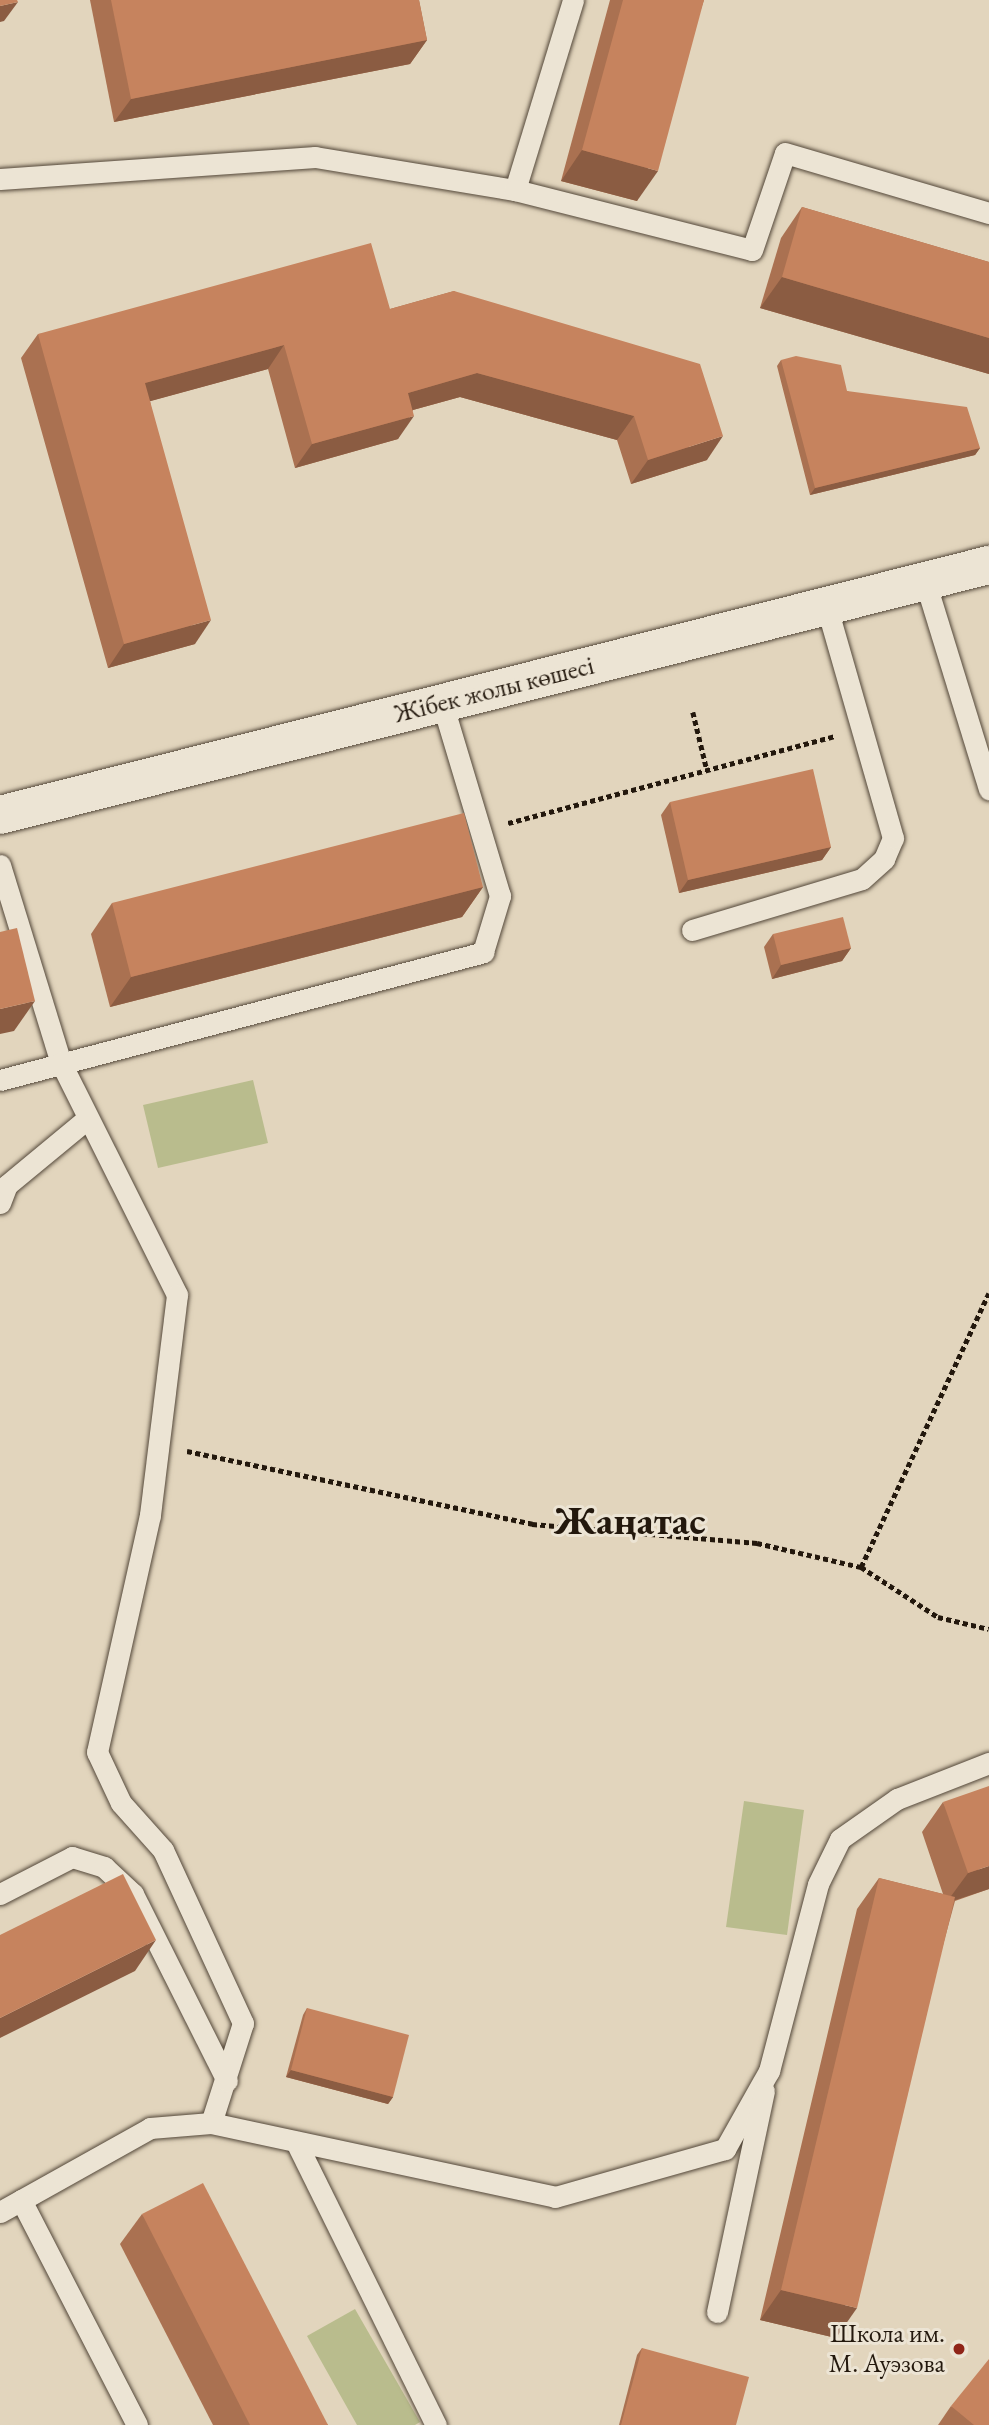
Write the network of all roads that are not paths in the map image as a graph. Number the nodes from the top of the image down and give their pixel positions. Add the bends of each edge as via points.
1 (573, 0) edge
2 (0, 178) edge
3 (515, 190) junction
4 (989, 213) edge
5 (989, 565) edge
6 (925, 581) junction
7 (826, 606) junction
8 (442, 703) junction
9 (989, 789) edge
10 (0, 815) edge
11 (0, 865) edge
12 (692, 930) dead end
13 (61, 1063) junction
14 (0, 1080) edge
15 (88, 1118) junction
16 (0, 1203) edge
17 (989, 1763) edge
18 (0, 1894) edge
19 (769, 2071) junction
20 (227, 2081) junction
21 (211, 2123) junction
22 (296, 2142) junction
23 (21, 2200) junction
24 (0, 2212) edge
25 (717, 2312) dead end
26 (137, 2425) edge
27 (436, 2425) edge

1 - 3 lane
2 - 3 lane via 315,157
3 - 4 lane via 752,250 785,153
5 - 6 main road, Жібек жолы көшесі
6 - 7 main road, Жібек жолы көшесі
6 - 9 lane
7 - 8 main road, Жібек жолы көшесі
7 - 12 lane via 893,838 884,859 862,879
8 - 10 main road, Жібек жолы көшесі
8 - 13 lane via 500,896 483,952
11 - 13 lane
13 - 14 lane
13 - 15 lane
15 - 16 lane via 7,1185
15 - 20 lane via 177,1296 150,1515 97,1752 121,1803 163,1850 227,1979 243,2023
17 - 19 lane via 897,1799 840,1839 818,1884
18 - 20 lane via 72,1857 104,1867 133,1894
19 - 22 lane via 725,2149 555,2197
19 - 25 lane
20 - 21 lane
21 - 22 lane
21 - 23 lane via 150,2128
22 - 27 lane
23 - 24 lane
23 - 26 lane

